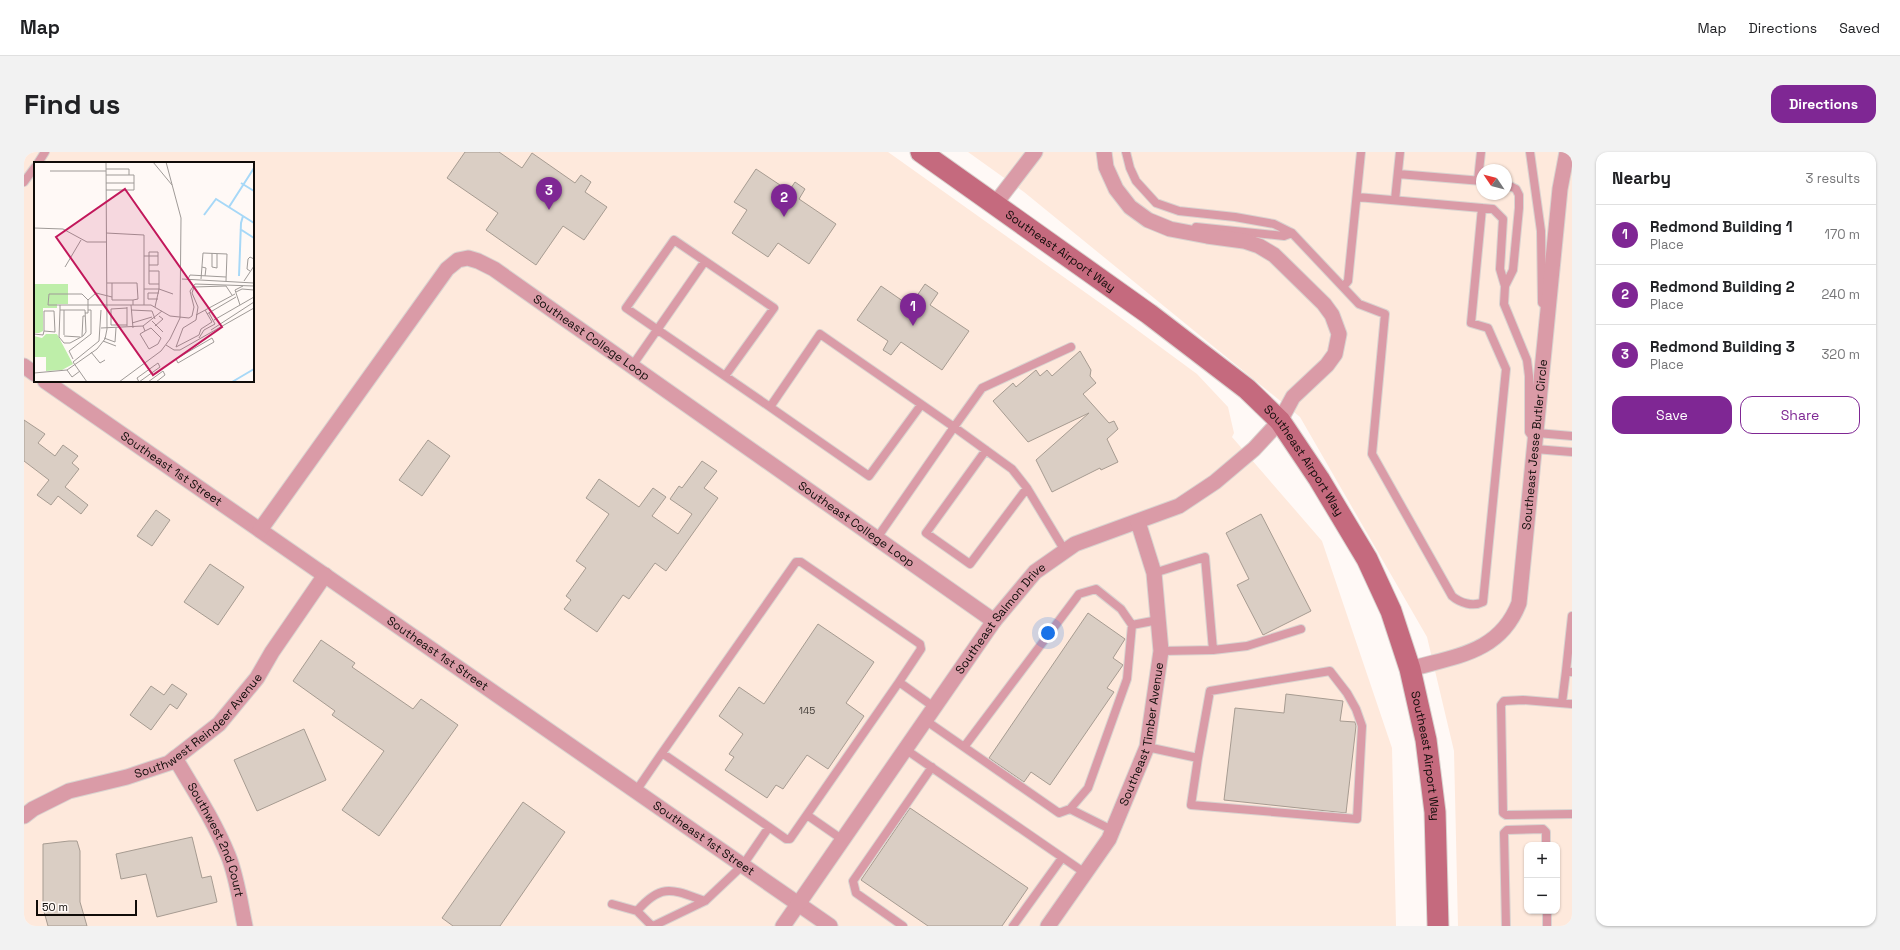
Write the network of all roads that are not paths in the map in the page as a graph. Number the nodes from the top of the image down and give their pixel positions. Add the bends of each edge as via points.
1 (46, 152) edge
2 (921, 152) edge
3 (1104, 152) edge
4 (1126, 152) edge
5 (1361, 152) edge
6 (1400, 152) edge
7 (1481, 152) edge
8 (1530, 152) edge
9 (1567, 152) edge
10 (1031, 153) edge
11 (39, 162) edge
12 (1481, 164) edge
13 (34, 168) edge
14 (1398, 174) junction
15 (1476, 181) edge
16 (24, 182) edge
17 (1512, 187) edge
18 (1357, 196) junction
19 (1396, 200) junction
20 (995, 204) junction
21 (1482, 208) junction
22 (1170, 229) junction
23 (1292, 232) junction
24 (705, 261) junction
25 (1505, 286) junction
26 (1343, 287) junction
27 (1548, 308) junction
28 (658, 330) junction
29 (1071, 347) dead end
30 (24, 366) edge
31 (632, 366) junction
32 (34, 373) edge
33 (725, 376) junction
34 (46, 382) edge
35 (921, 404) junction
36 (770, 407) junction
37 (1280, 421) junction
38 (954, 427) junction
39 (1572, 436) edge
40 (1536, 441) junction
41 (986, 450) junction
42 (1572, 452) edge
43 (1027, 488) junction
44 (1138, 522) junction
45 (260, 530) junction
46 (877, 538) junction
47 (1065, 551) junction
48 (1154, 573) junction
49 (325, 575) junction
50 (1572, 616) edge
51 (1158, 620) junction
52 (994, 621) junction
53 (1132, 625) junction
54 (1301, 629) dead end
55 (1213, 650) junction
56 (1161, 651) junction
57 (1410, 669) junction
58 (1569, 671) edge
59 (899, 682) junction
60 (1562, 704) junction
61 (1572, 704) edge
62 (934, 707) junction
63 (925, 720) junction
64 (964, 747) junction
65 (1146, 747) junction
66 (905, 749) junction
67 (662, 753) junction
68 (175, 758) junction
69 (1198, 758) junction
70 (932, 767) junction
71 (636, 791) junction
72 (1070, 809) junction
73 (1572, 814) edge
74 (806, 815) junction
75 (24, 816) edge
76 (769, 827) junction
77 (1112, 830) junction
78 (843, 840) junction
79 (1546, 842) edge
80 (1062, 858) junction
81 (743, 865) junction
82 (1085, 873) junction
83 (705, 901) junction
84 (612, 904) dead end
85 (798, 904) junction
86 (637, 911) junction
87 (1547, 914) edge
88 (245, 926) edge
89 (653, 926) edge
90 (783, 926) edge
91 (830, 926) edge
92 (903, 926) edge
93 (1013, 926) edge
94 (1048, 926) edge
95 (1438, 926) edge
96 (1506, 926) edge
97 (1547, 926) edge

1 - 11 lane
2 - 20 main road, Southeast Airport Way
3 - 22 street via 1110,178 1122,199 1148,220
4 - 23 lane via 1136,181 1156,202 1179,211 1274,224
5 - 18 lane
6 - 14 lane
7 - 12 lane
8 - 27 lane via 1541,231 1542,303
9 - 27 street, Southeast Jesse Butler Circle via 1560,189
10 - 20 street
13 - 16 lane
14 - 15 lane
14 - 19 lane
17 - 25 lane via 1519,194 1513,270
18 - 19 lane
18 - 26 lane via 1348,281
19 - 21 lane
20 - 37 main road, Southeast Airport Way via 1176,334 1247,389
21 - 25 lane via 1494,209 1503,219 1500,269
21 - 26 lane via 1471,323 1488,328 1506,369 1483,602 1464,603 1452,596 1372,454 1384,314 1359,304
22 - 23 lane via 1176,226 1284,236
22 - 37 street via 1244,241 1267,250 1324,304 1336,321 1340,334 1334,354 1327,365 1293,397
23 - 26 lane
24 - 28 lane
24 - 28 lane via 674,240 626,308
24 - 33 lane via 774,308
25 - 40 lane via 1504,304 1527,360 1529,432
27 - 40 street, Southeast Jesse Butler Circle
28 - 31 lane
28 - 33 lane
29 - 38 lane via 982,388
30 - 32 street
31 - 45 street, Southeast College Loop via 494,270 468,258 458,260 447,269
31 - 46 street, Southeast College Loop
33 - 36 lane
34 - 45 street, Southeast 1st Street
35 - 36 lane via 869,476
35 - 36 lane via 820,334
35 - 38 lane
37 - 44 street, Southeast Salmon Drive via 1254,449 1215,482 1179,506
37 - 57 main road, Southeast Airport Way via 1319,479 1367,559 1391,611
38 - 41 lane
38 - 46 lane
39 - 40 lane
40 - 42 lane
40 - 57 street, Southeast Jesse Butler Circle via 1521,594 1512,620 1492,641 1476,650
41 - 43 lane via 1012,469
41 - 43 lane via 926,533 970,564
43 - 47 lane
44 - 47 street, Southeast Salmon Drive via 1112,529 1075,544
44 - 48 street, Southeast Timber Avenue
45 - 49 street, Southeast 1st Street
46 - 52 street, Southeast College Loop
47 - 52 street, Southeast Salmon Drive via 1035,572
48 - 51 street, Southeast Timber Avenue
48 - 55 lane via 1205,557
49 - 68 street, Southwest Reindeer Avenue via 248,690 219,724
49 - 71 street, Southeast 1st Street
50 - 58 lane
51 - 53 lane
51 - 56 street, Southeast Timber Avenue
52 - 62 street, Southeast Salmon Drive
53 - 64 lane via 1122,609 1096,589 1079,594
53 - 72 lane via 1127,679 1088,788
54 - 55 lane via 1247,646
55 - 56 lane
56 - 65 street, Southeast Timber Avenue
57 - 95 main road, Southeast Airport Way via 1426,740 1435,812
58 - 60 lane
59 - 62 lane
59 - 67 lane via 921,650 920,644 801,562 796,562
59 - 74 lane
60 - 61 lane
60 - 73 lane via 1523,700 1504,701 1501,705 1503,813
62 - 63 street, Southeast Salmon Drive
63 - 64 lane
63 - 66 street, Southeast Salmon Drive
64 - 72 lane via 1059,813
65 - 69 lane
65 - 77 street, Southeast Timber Avenue
66 - 70 lane
66 - 78 street, Southeast Salmon Drive
67 - 71 lane
67 - 76 lane
68 - 75 street, Southwest Reindeer Avenue via 169,763 127,777 69,791
68 - 88 street, Southwest 2nd Court via 211,819 228,856
69 - 69 lane via 1210,691 1330,671 1347,693 1362,726 1357,819 1191,805
70 - 80 lane
70 - 92 lane via 853,881 856,894
71 - 81 street, Southeast 1st Street
72 - 77 lane
74 - 76 lane via 790,839
74 - 78 lane
76 - 81 lane
77 - 82 street, Southeast Timber Avenue via 1109,839
78 - 85 street, Southeast Salmon Drive
79 - 96 lane via 1546,832 1543,829 1507,830 1504,833
80 - 82 lane
80 - 93 lane
81 - 83 lane
81 - 85 street, Southeast 1st Street
82 - 94 street, Southeast Timber Avenue
83 - 86 lane via 673,890 649,897
83 - 89 lane
84 - 86 lane
85 - 90 street, Southeast Salmon Drive
85 - 91 street, Southeast 1st Street
86 - 89 lane
87 - 97 lane

